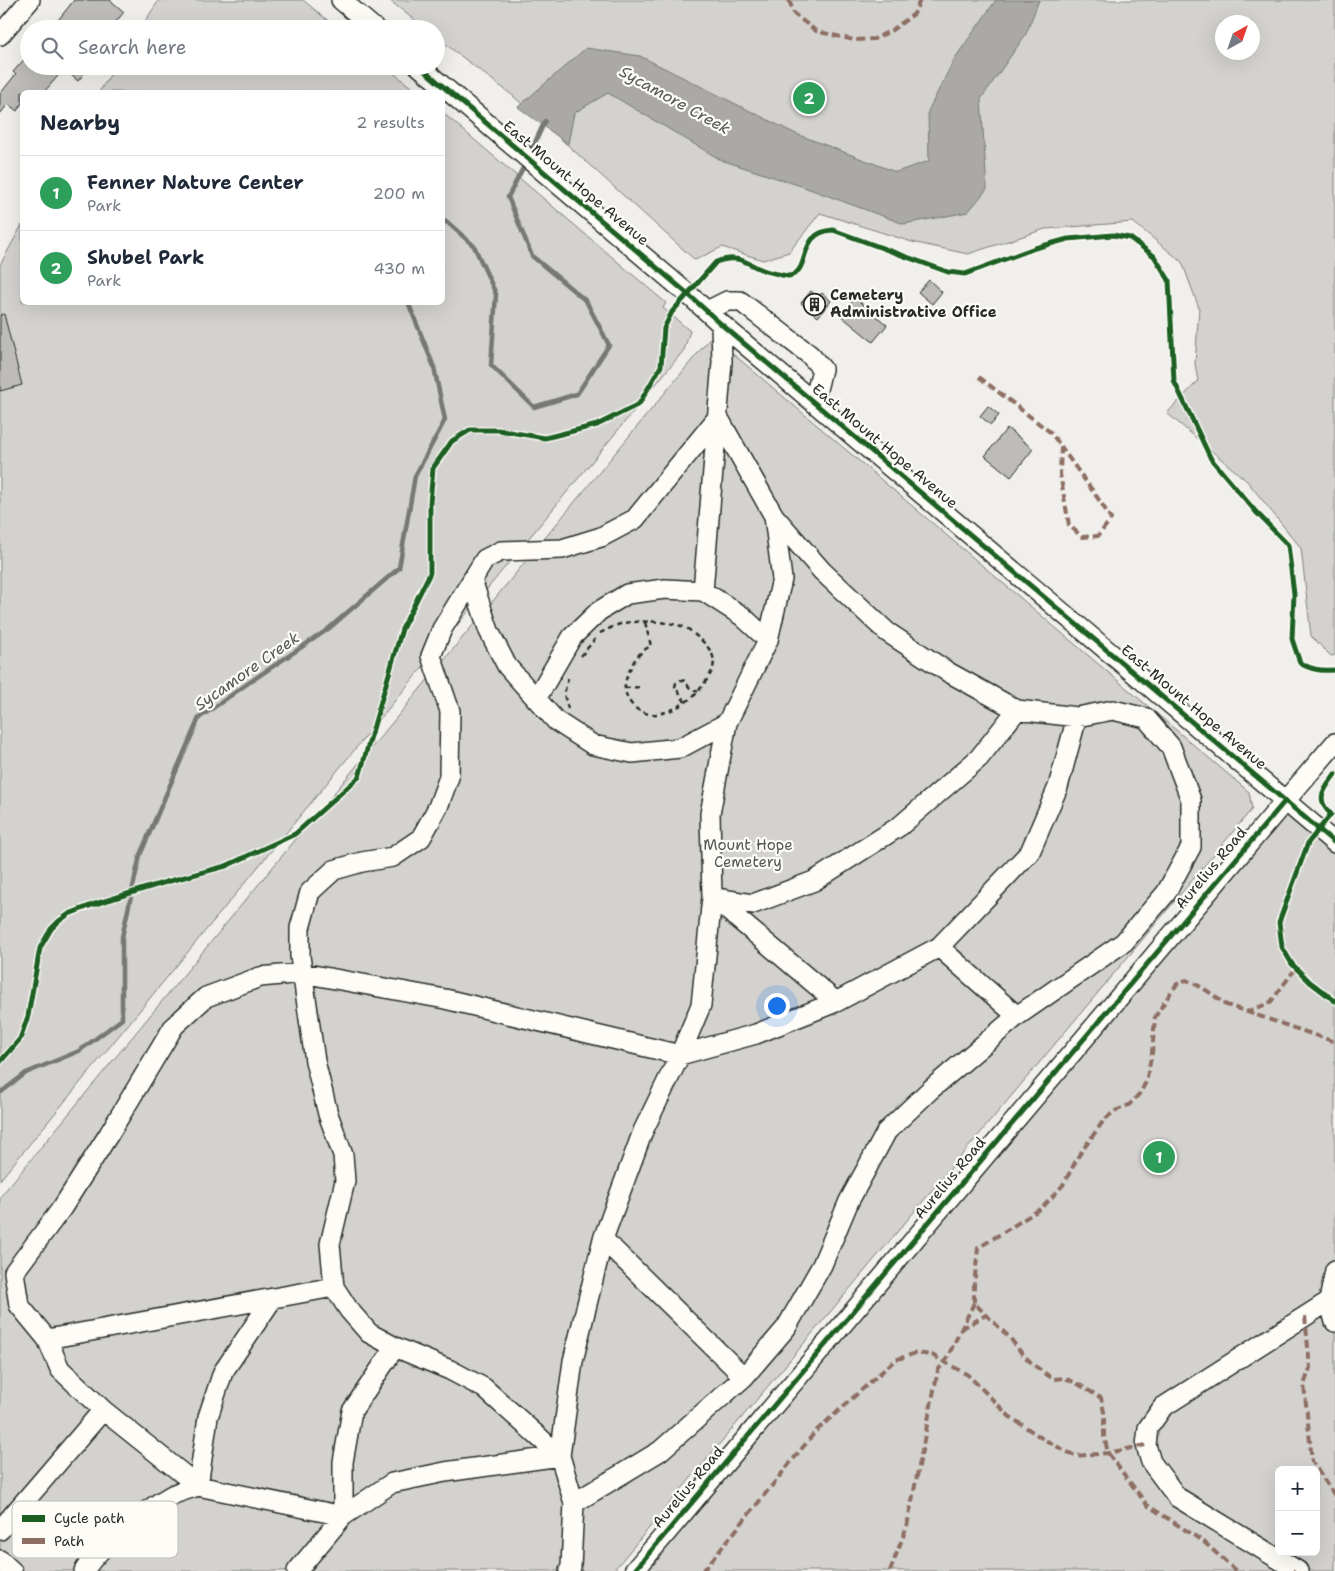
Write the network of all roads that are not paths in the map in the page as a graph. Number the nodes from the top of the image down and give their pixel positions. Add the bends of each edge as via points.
1 (30, 0) edge
2 (341, 0) edge
3 (364, 20) edge
4 (0, 35) edge
5 (430, 75) edge
6 (707, 312) junction
7 (721, 324) junction
8 (814, 402) junction
9 (718, 417) junction
10 (774, 516) junction
11 (472, 580) junction
12 (703, 591) junction
13 (768, 640) junction
14 (536, 699) junction
15 (1016, 710) junction
16 (1077, 717) junction
17 (727, 723) junction
18 (1335, 743) edge
19 (1285, 801) junction
20 (1335, 843) edge
21 (712, 896) junction
22 (940, 947) junction
23 (302, 973) junction
24 (836, 1002) junction
25 (1017, 1016) junction
26 (680, 1055) junction
27 (603, 1239) junction
28 (1335, 1270) edge
29 (334, 1287) junction
30 (273, 1298) junction
31 (1329, 1301) junction
32 (1335, 1322) edge
33 (47, 1339) junction
34 (395, 1348) junction
35 (744, 1377) junction
36 (103, 1410) junction
37 (560, 1456) junction
38 (198, 1486) junction
39 (25, 1501) edge
40 (163, 1501) edge
41 (574, 1504) junction
42 (12, 1516) edge
43 (343, 1516) junction
44 (0, 1530) edge
45 (93, 1558) edge
46 (0, 1560) edge
47 (12, 1571) edge
48 (84, 1571) edge
49 (297, 1571) edge
50 (569, 1571) edge
51 (634, 1571) edge
52 (1298, 1571) edge

1 - 4 street
2 - 3 street
5 - 6 street, East Mount Hope Avenue
6 - 7 street, East Mount Hope Avenue
6 - 8 street via 727,301 740,301 810,355 822,369
7 - 8 street, East Mount Hope Avenue
7 - 9 street
8 - 19 street, East Mount Hope Avenue
9 - 10 street
9 - 11 street via 634,519 601,537 562,549 501,551 486,560
9 - 12 street
10 - 13 street via 782,579
10 - 15 street via 822,571 887,632 948,672
11 - 14 street via 489,631 507,666
11 - 23 street via 442,629 431,656 450,711 449,777 438,807 421,838 393,857 334,870 310,892 300,928
12 - 13 street via 742,616
12 - 14 street via 665,589 627,594 599,611 572,637
13 - 17 street
14 - 17 street via 556,721 593,745 632,753 680,748
15 - 16 street
15 - 21 street via 980,758 900,826 814,881 753,904
16 - 22 street via 1058,787 1030,852
16 - 25 street via 1113,710 1146,718 1171,747 1191,800 1191,848 1166,893 1124,942
17 - 21 street via 710,814
18 - 19 street, Aurelius Road
19 - 20 street, East Mount Hope Avenue
19 - 51 street, Aurelius Road
21 - 24 street
21 - 26 street via 701,1006
22 - 24 street
22 - 25 street
23 - 26 street via 445,998
23 - 29 street via 315,1061 328,1114 343,1155 345,1182 330,1244
23 - 33 street via 260,977 206,997 174,1026 62,1208 14,1272 20,1306
24 - 26 street via 756,1034
25 - 35 street via 930,1090 888,1131 849,1201 822,1265 786,1328
26 - 27 street via 643,1131
27 - 35 street
27 - 37 street via 573,1361
28 - 31 street
29 - 30 street
29 - 34 street via 369,1332
30 - 33 street
30 - 38 street via 223,1372 208,1416
31 - 32 street
31 - 52 street via 1163,1407 1148,1428 1146,1445 1150,1462 1177,1497
33 - 36 street via 60,1370
34 - 37 street via 484,1388
34 - 43 street via 352,1411 343,1462
35 - 41 street via 660,1451
36 - 38 street
36 - 39 street
37 - 41 street
37 - 43 street via 445,1472 392,1484
38 - 40 street
38 - 43 street
41 - 50 street
42 - 44 street
43 - 49 street
45 - 48 street
46 - 47 street

